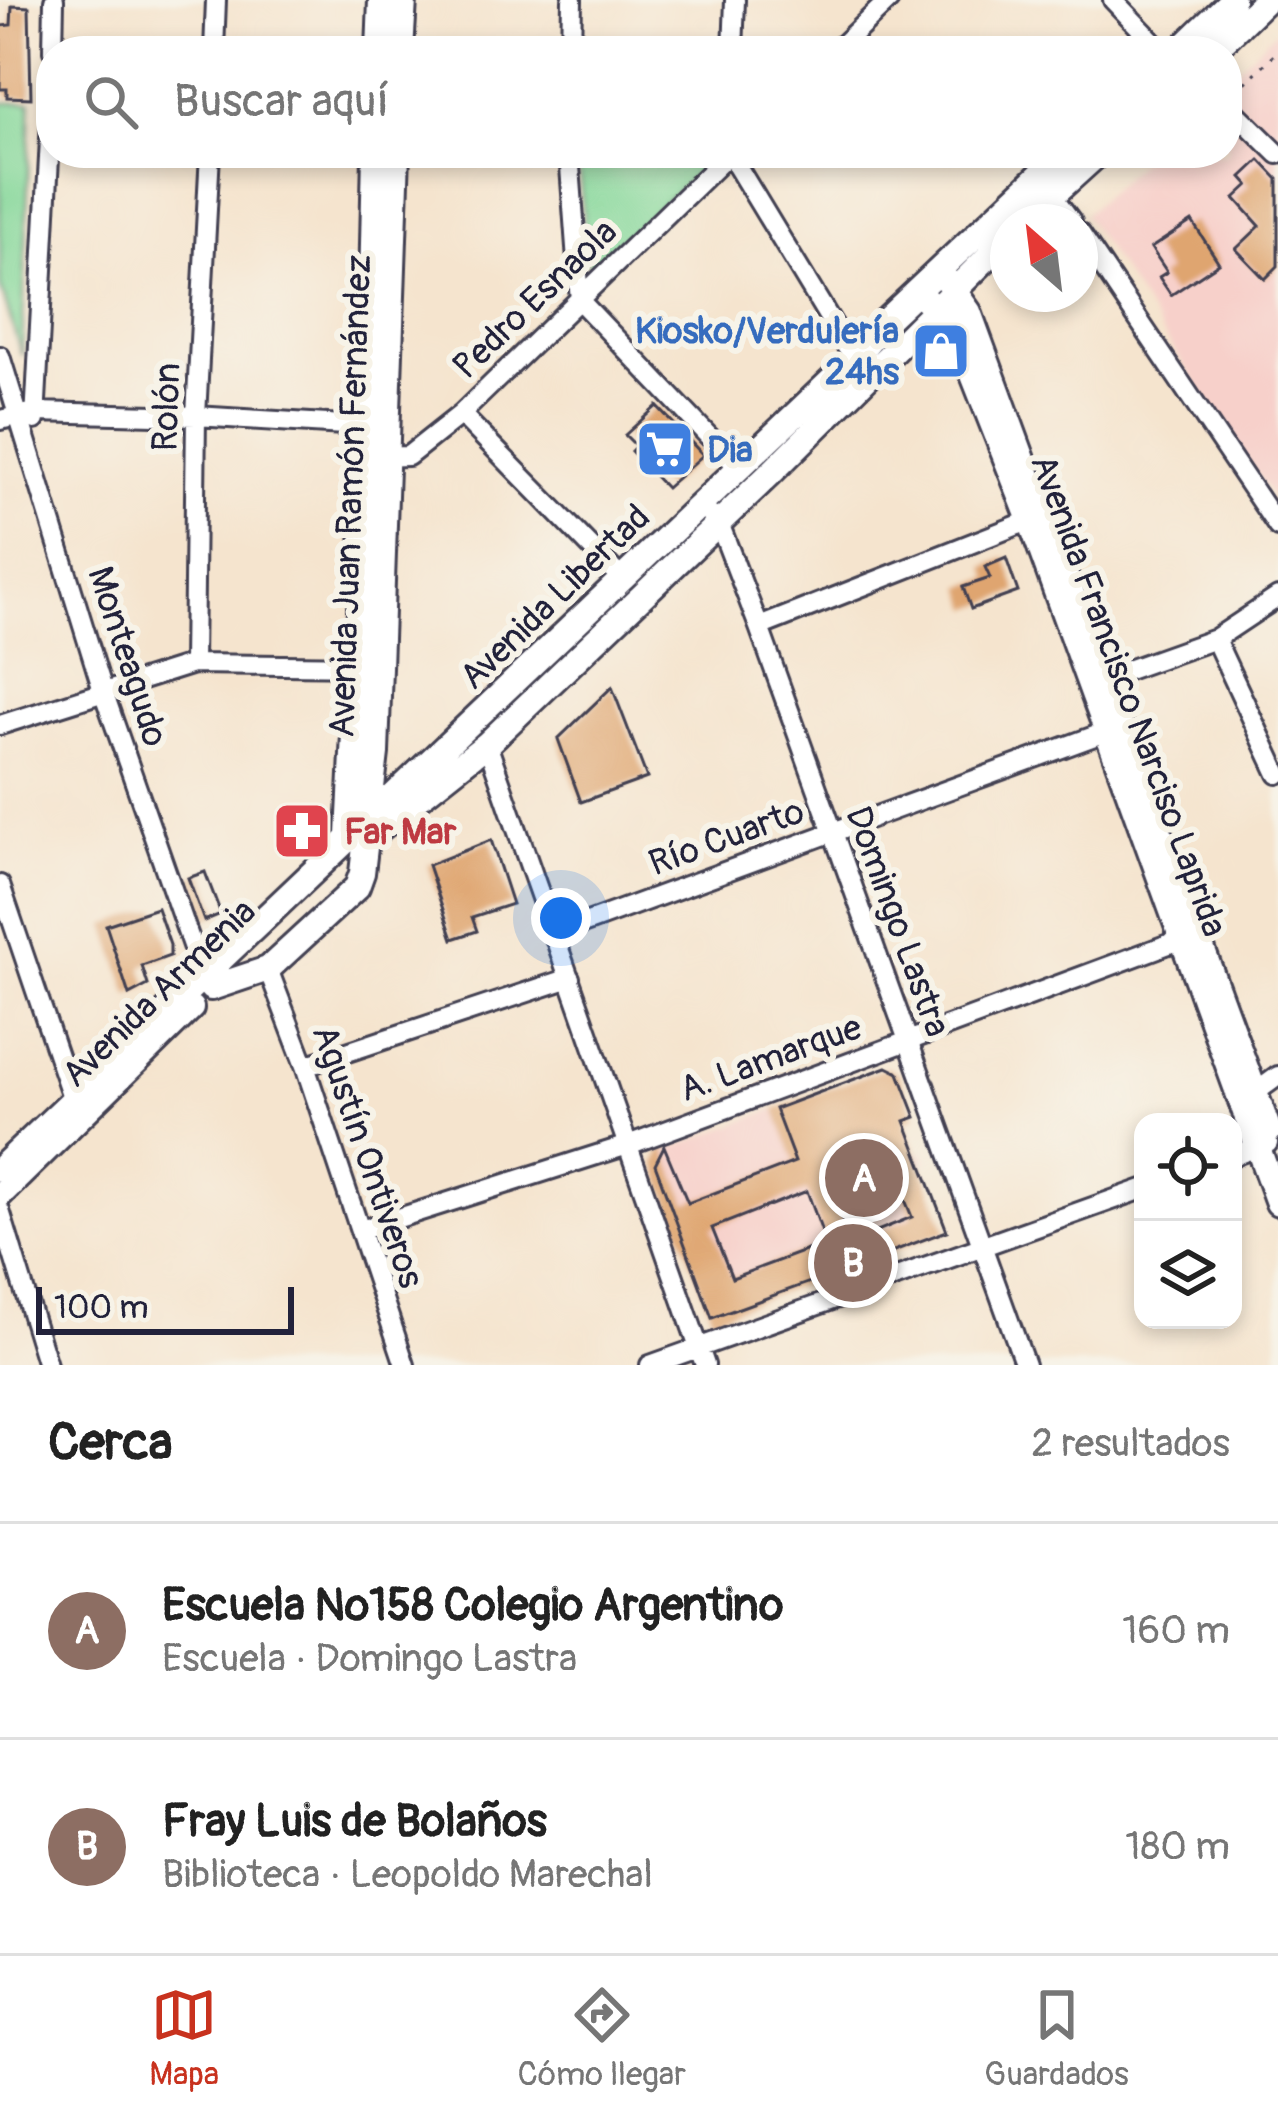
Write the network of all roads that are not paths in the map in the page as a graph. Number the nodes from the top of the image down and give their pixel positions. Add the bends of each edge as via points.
1 (54, 0) edge
2 (216, 0) edge
3 (381, 0) edge
4 (404, 0) edge
5 (572, 0) edge
6 (735, 0) edge
7 (889, 0) edge
8 (1114, 0) edge
9 (1232, 0) edge
10 (1266, 0) edge
11 (53, 36) edge
12 (215, 36) edge
13 (380, 36) edge
14 (402, 36) edge
15 (571, 36) edge
16 (734, 36) edge
17 (852, 36) edge
18 (1148, 36) edge
19 (1195, 36) edge
20 (1229, 36) edge
21 (1242, 117) edge
22 (1278, 154) edge
23 (46, 168) edge
24 (209, 168) edge
25 (375, 168) edge
26 (396, 168) edge
27 (570, 168) edge
28 (713, 168) edge
29 (737, 168) edge
30 (1049, 168) edge
31 (1082, 168) edge
32 (1052, 194) junction
33 (1042, 204) edge
34 (1059, 204) edge
35 (990, 249) edge
36 (1098, 260) edge
37 (946, 280) junction
38 (917, 292) junction
39 (580, 301) junction
40 (936, 310) junction
41 (0, 356) edge
42 (854, 359) junction
43 (461, 413) junction
44 (18, 415) edge
45 (196, 416) junction
46 (378, 427) junction
47 (376, 457) junction
48 (739, 468) junction
49 (710, 514) junction
50 (1038, 517) junction
51 (1278, 527) edge
52 (623, 580) junction
53 (1278, 597) edge
54 (759, 627) junction
55 (1215, 639) junction
56 (193, 664) junction
57 (366, 666) junction
58 (1098, 681) junction
59 (104, 694) junction
60 (0, 725) edge
61 (1114, 729) junction
62 (487, 744) junction
63 (376, 753) junction
64 (428, 766) junction
65 (1278, 774) edge
66 (362, 831) junction
67 (832, 833) junction
68 (0, 885) edge
69 (555, 934) junction
70 (1189, 936) junction
71 (268, 969) junction
72 (570, 978) junction
73 (207, 981) junction
74 (909, 1042) junction
75 (305, 1066) junction
76 (1278, 1076) edge
77 (1248, 1099) junction
78 (73, 1100) junction
79 (628, 1144) junction
80 (1260, 1150) edge
81 (0, 1169) edge
82 (1134, 1193) edge
83 (0, 1195) edge
84 (1278, 1203) edge
85 (0, 1211) edge
86 (361, 1230) junction
87 (982, 1249) junction
88 (702, 1357) edge
89 (47, 1365) edge
90 (405, 1365) edge
91 (650, 1365) edge
92 (1025, 1365) edge

1 - 11 street
2 - 12 street
3 - 13 main road
4 - 14 main road
5 - 15 street
6 - 16 street
7 - 17 street
8 - 18 street
9 - 19 main road
10 - 20 main road
21 - 22 street
23 - 44 street
24 - 45 street, Rolón
25 - 46 main road, Avenida Juan Ramón Fernández
26 - 46 main road, Avenida Juan Ramón Fernández
27 - 39 street
28 - 39 street, Pedro Esnaola
29 - 42 street
30 - 37 main road, Avenida Libertad
31 - 32 main road
32 - 33 main road
32 - 34 street
35 - 37 main road, Avenida Libertad
36 - 51 street
37 - 38 main road, Avenida Libertad
37 - 40 main road, Avenida Libertad
37 - 50 main road, Avenida Francisco Narciso Laprida via 969,312
38 - 40 main road, Avenida Francisco Narciso Laprida
38 - 42 main road, Avenida Libertad
39 - 43 street, Pedro Esnaola
39 - 48 street
40 - 49 main road, Avenida Libertad
40 - 50 main road, Avenida Francisco Narciso Laprida via 956,329
41 - 44 street, Monteagudo
42 - 48 main road, Avenida Libertad
43 - 47 street, Pedro Esnaola via 408,456
43 - 52 street
44 - 45 street
44 - 59 street, Monteagudo
45 - 46 street
45 - 56 street, Rolón
46 - 47 main road, Avenida Juan Ramón Fernández
47 - 57 main road, Avenida Juan Ramón Fernández
48 - 49 main road, Avenida Libertad
49 - 52 main road, Avenida Libertad
49 - 54 street, Domingo Lastra
49 - 62 main road, Avenida Libertad
50 - 54 street
50 - 58 main road, Avenida Francisco Narciso Laprida
52 - 64 main road, Avenida Libertad
53 - 55 street
54 - 67 street, Domingo Lastra
55 - 58 street
55 - 65 street
56 - 57 street
56 - 59 street
57 - 63 main road, Avenida Juan Ramón Fernández
57 - 66 main road, Avenida Juan Ramón Fernández
58 - 61 main road, Avenida Francisco Narciso Laprida
59 - 60 street
59 - 73 street, Monteagudo
61 - 67 street, Río Cuarto
61 - 70 main road, Avenida Francisco Narciso Laprida
62 - 66 main road, Avenida Libertad
62 - 69 street
63 - 64 main road via 398,769
63 - 66 main road, Avenida Juan Ramón Fernández
64 - 66 main road, Avenida Libertad
66 - 71 main road via 357,887
66 - 73 main road, Avenida Armenia
67 - 69 street, Río Cuarto
67 - 74 street, Domingo Lastra
68 - 78 street
69 - 72 street
70 - 74 street, A. Lamarque
70 - 77 main road, Avenida Francisco Narciso Laprida
71 - 73 main road
71 - 75 street, Agustín Ontiveros
72 - 75 street
72 - 79 street
73 - 78 main road, Avenida Armenia
73 - 83 main road, Avenida Armenia
74 - 79 street, A. Lamarque
74 - 87 street, Domingo Lastra
75 - 86 street, Agustín Ontiveros
76 - 77 street
77 - 80 main road, Avenida Francisco Narciso Laprida
78 - 81 main road, Avenida Armenia
79 - 86 street, A. Lamarque
79 - 88 street
80 - 84 main road, Avenida Francisco Narciso Laprida
82 - 87 street
85 - 89 street
86 - 90 street, Agustín Ontiveros
87 - 88 street
87 - 92 street, Domingo Lastra
88 - 91 street

